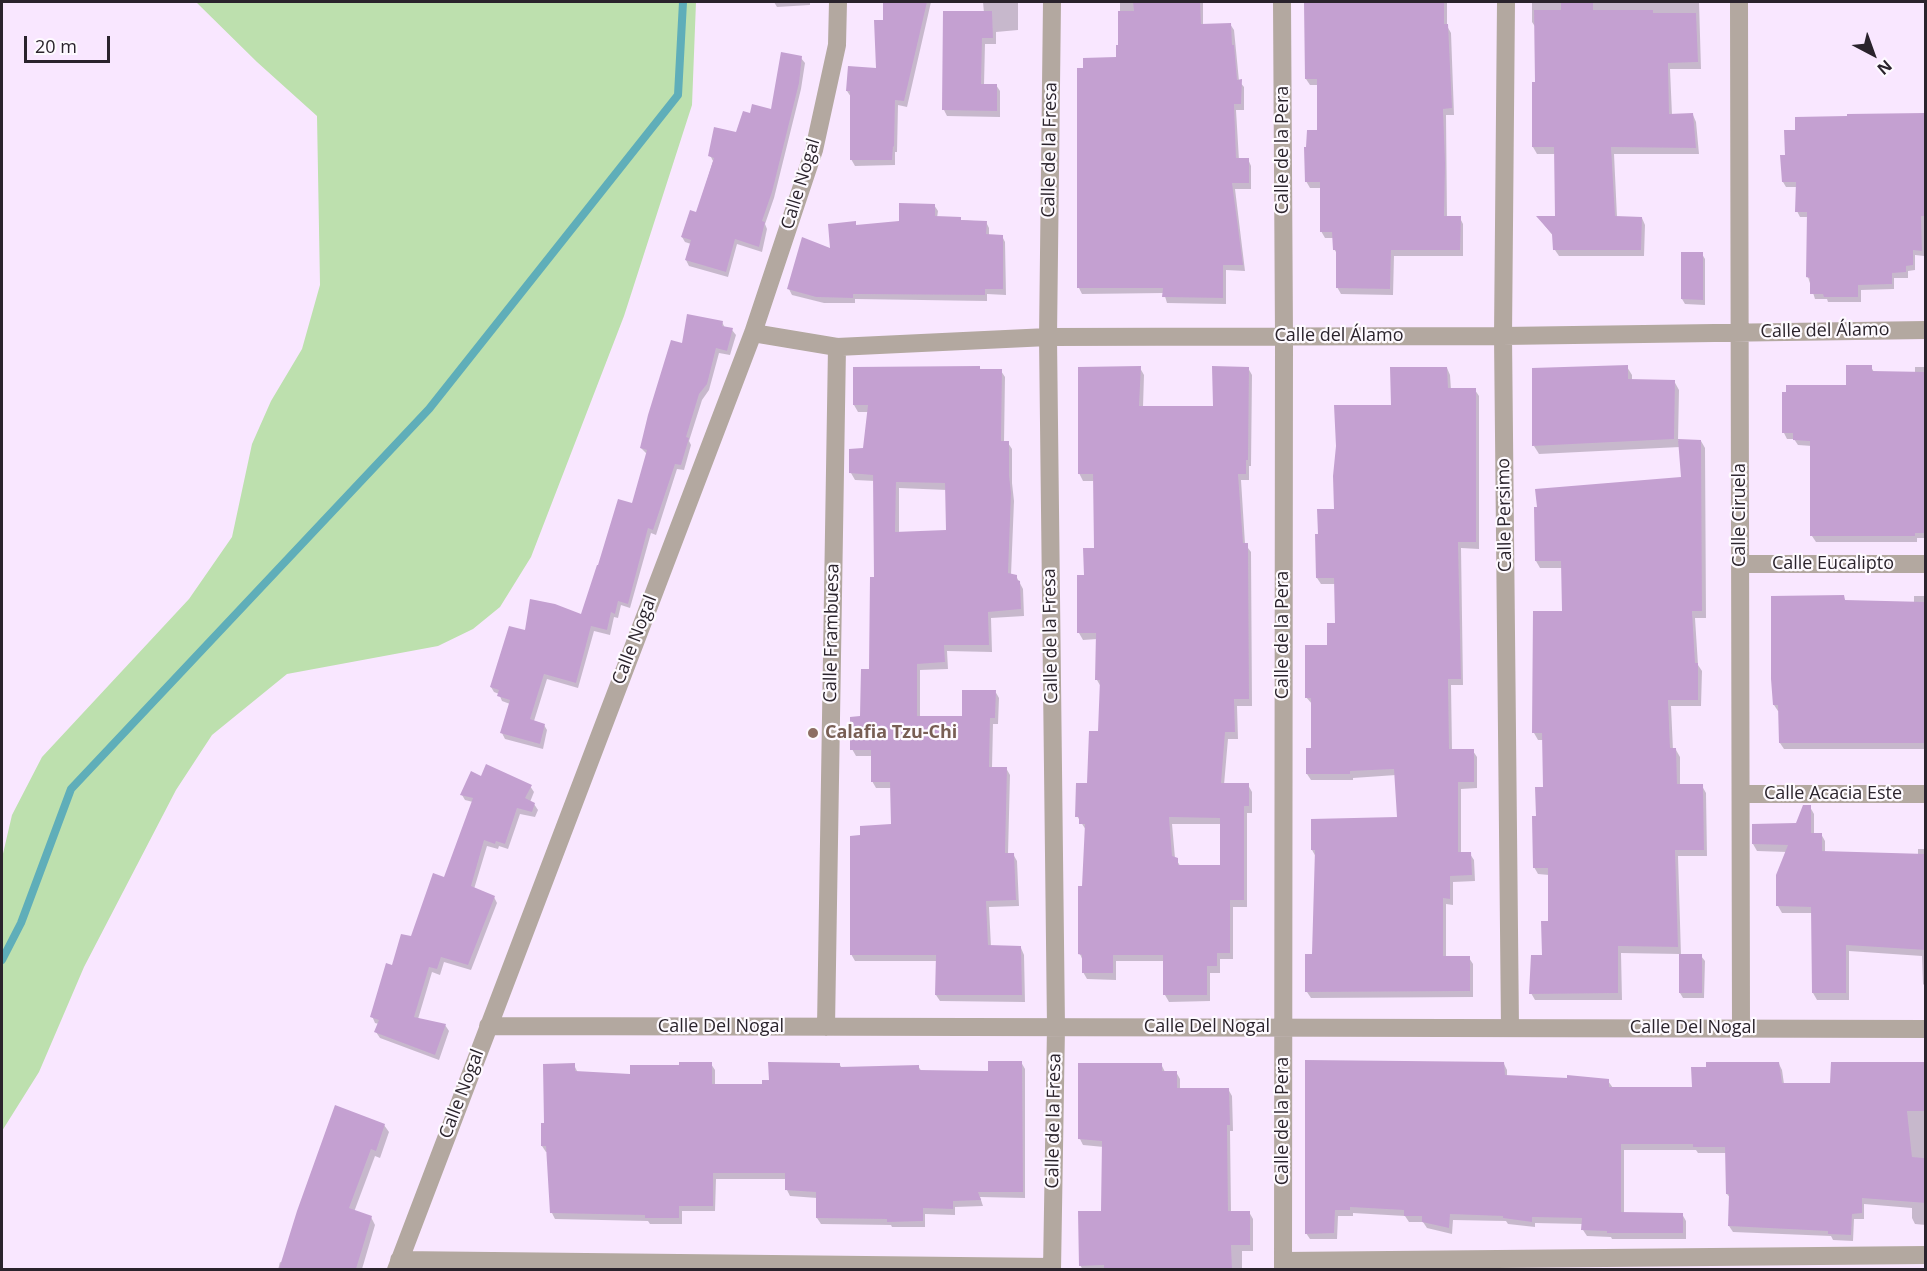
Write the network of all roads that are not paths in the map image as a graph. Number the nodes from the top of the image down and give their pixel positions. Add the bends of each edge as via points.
1 (838, 2) edge
2 (1052, 2) edge
3 (1282, 2) edge
4 (1506, 2) edge
5 (1739, 2) edge
6 (1926, 330) edge
7 (1740, 332) junction
8 (753, 333) junction
9 (1048, 336) junction
10 (1503, 336) junction
11 (1284, 337) junction
12 (837, 347) junction
13 (1740, 564) junction
14 (1926, 564) edge
15 (1741, 794) junction
16 (1926, 794) edge
17 (488, 1026) junction
18 (826, 1027) junction
19 (1056, 1027) junction
20 (1283, 1028) junction
21 (1510, 1028) junction
22 (1742, 1028) junction
23 (1926, 1029) edge
24 (1926, 1255) edge
25 (397, 1265) edge
26 (1283, 1265) edge
27 (1052, 1268) edge

1 - 8 street, Calle Nogal via 837,45 814,150
2 - 9 street, Calle de la Fresa
3 - 11 street, Calle de la Pera
4 - 10 street, Calle Persimo
5 - 7 street, Calle Ciruela
6 - 7 street, Calle del Álamo
7 - 10 street, Calle del Álamo
7 - 13 street, Calle Ciruela
8 - 12 street, Calle del Álamo
8 - 17 street, Calle Nogal
9 - 11 street, Calle del Álamo
9 - 12 street, Calle del Álamo
9 - 19 street, Calle de la Fresa
10 - 11 street, Calle del Álamo
10 - 21 street, Calle Persimo
11 - 20 street, Calle de la Pera
12 - 18 street, Calle Frambuesa
13 - 14 street, Calle Eucalipto
13 - 15 street, Calle Ciruela
15 - 16 street, Calle Acacia Este
15 - 22 street, Calle Ciruela
17 - 18 street, Calle Del Nogal
17 - 25 street, Calle Nogal
18 - 19 street, Calle Del Nogal
19 - 20 street, Calle Del Nogal
19 - 27 street, Calle de la Fresa
20 - 21 street, Calle Del Nogal
20 - 26 street, Calle de la Pera
21 - 22 street, Calle Del Nogal
22 - 23 street, Calle Del Nogal
24 - 26 street
25 - 27 street

